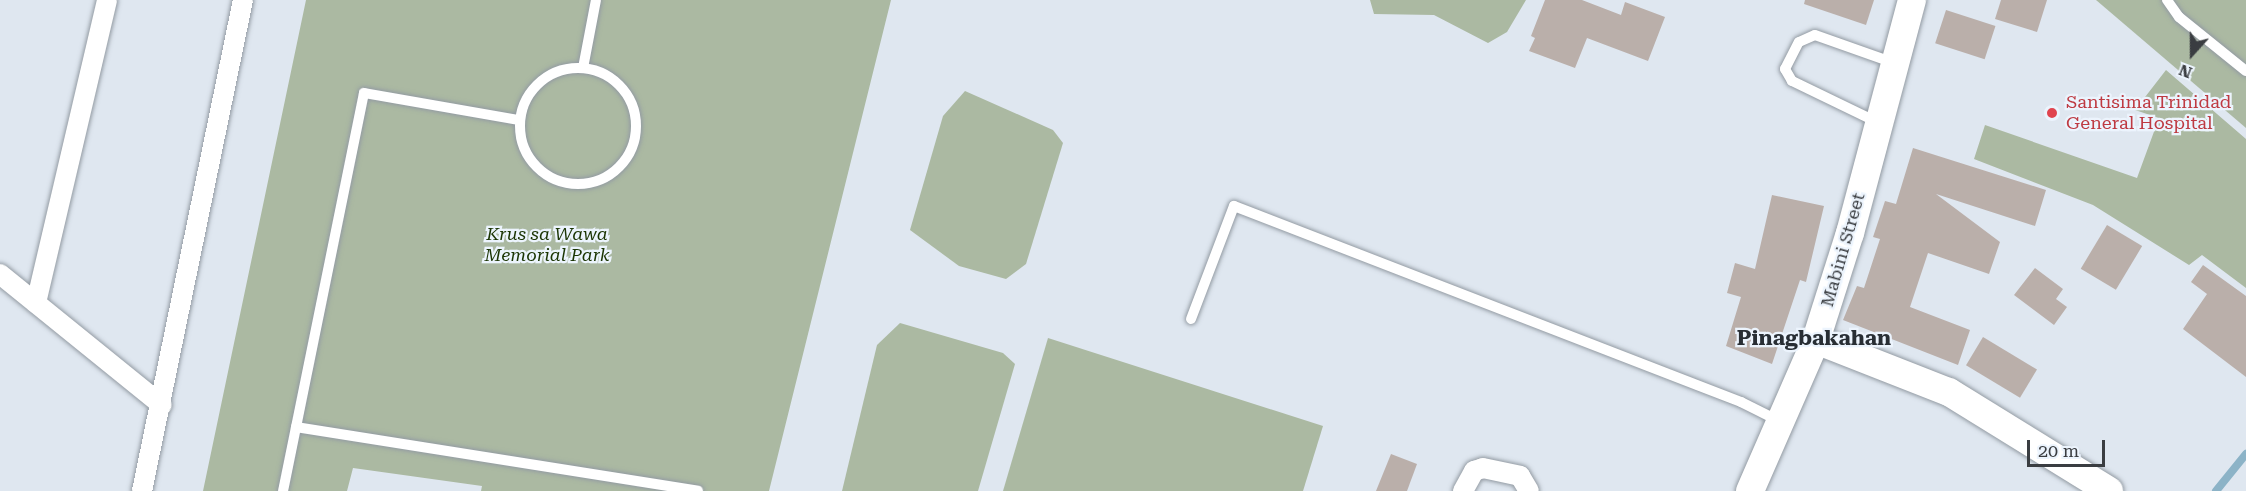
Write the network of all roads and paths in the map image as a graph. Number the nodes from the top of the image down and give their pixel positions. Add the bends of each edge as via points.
1 (107, 0) edge
2 (243, 0) edge
3 (596, 0) edge
4 (1912, 0) edge
5 (2167, 0) edge
6 (1895, 63) junction
7 (583, 68) junction
8 (2246, 70) edge
9 (519, 120) junction
10 (1879, 123) junction
11 (0, 274) edge
12 (36, 303) junction
13 (1191, 320) dead end
14 (1816, 340) junction
15 (162, 405) junction
16 (1782, 422) junction
17 (296, 427) junction
18 (142, 491) edge
19 (283, 491) edge
20 (698, 491) edge
21 (1463, 491) edge
22 (1529, 491) edge
23 (1750, 491) edge
24 (2109, 491) edge

1 - 12 street
2 - 15 street
3 - 7 lane
4 - 6 main road, Mabini Street
5 - 8 lane via 2179,17
6 - 10 main road, Mabini Street
6 - 10 lane via 1815,35 1799,42 1785,69 1792,81
7 - 9 lane via 547,75 523,103
7 - 9 lane via 616,82 635,113 632,149 608,176 572,184 539,170 520,139
9 - 17 lane via 364,93
10 - 14 main road, Mabini Street
11 - 12 street
12 - 15 street
13 - 16 lane via 1234,206 1741,402
14 - 16 main road, Mabini Street
14 - 24 main road via 1949,392
15 - 18 street
16 - 23 main road, Mabini Street
17 - 19 lane
17 - 20 lane
21 - 22 street via 1474,471 1483,468 1520,476

